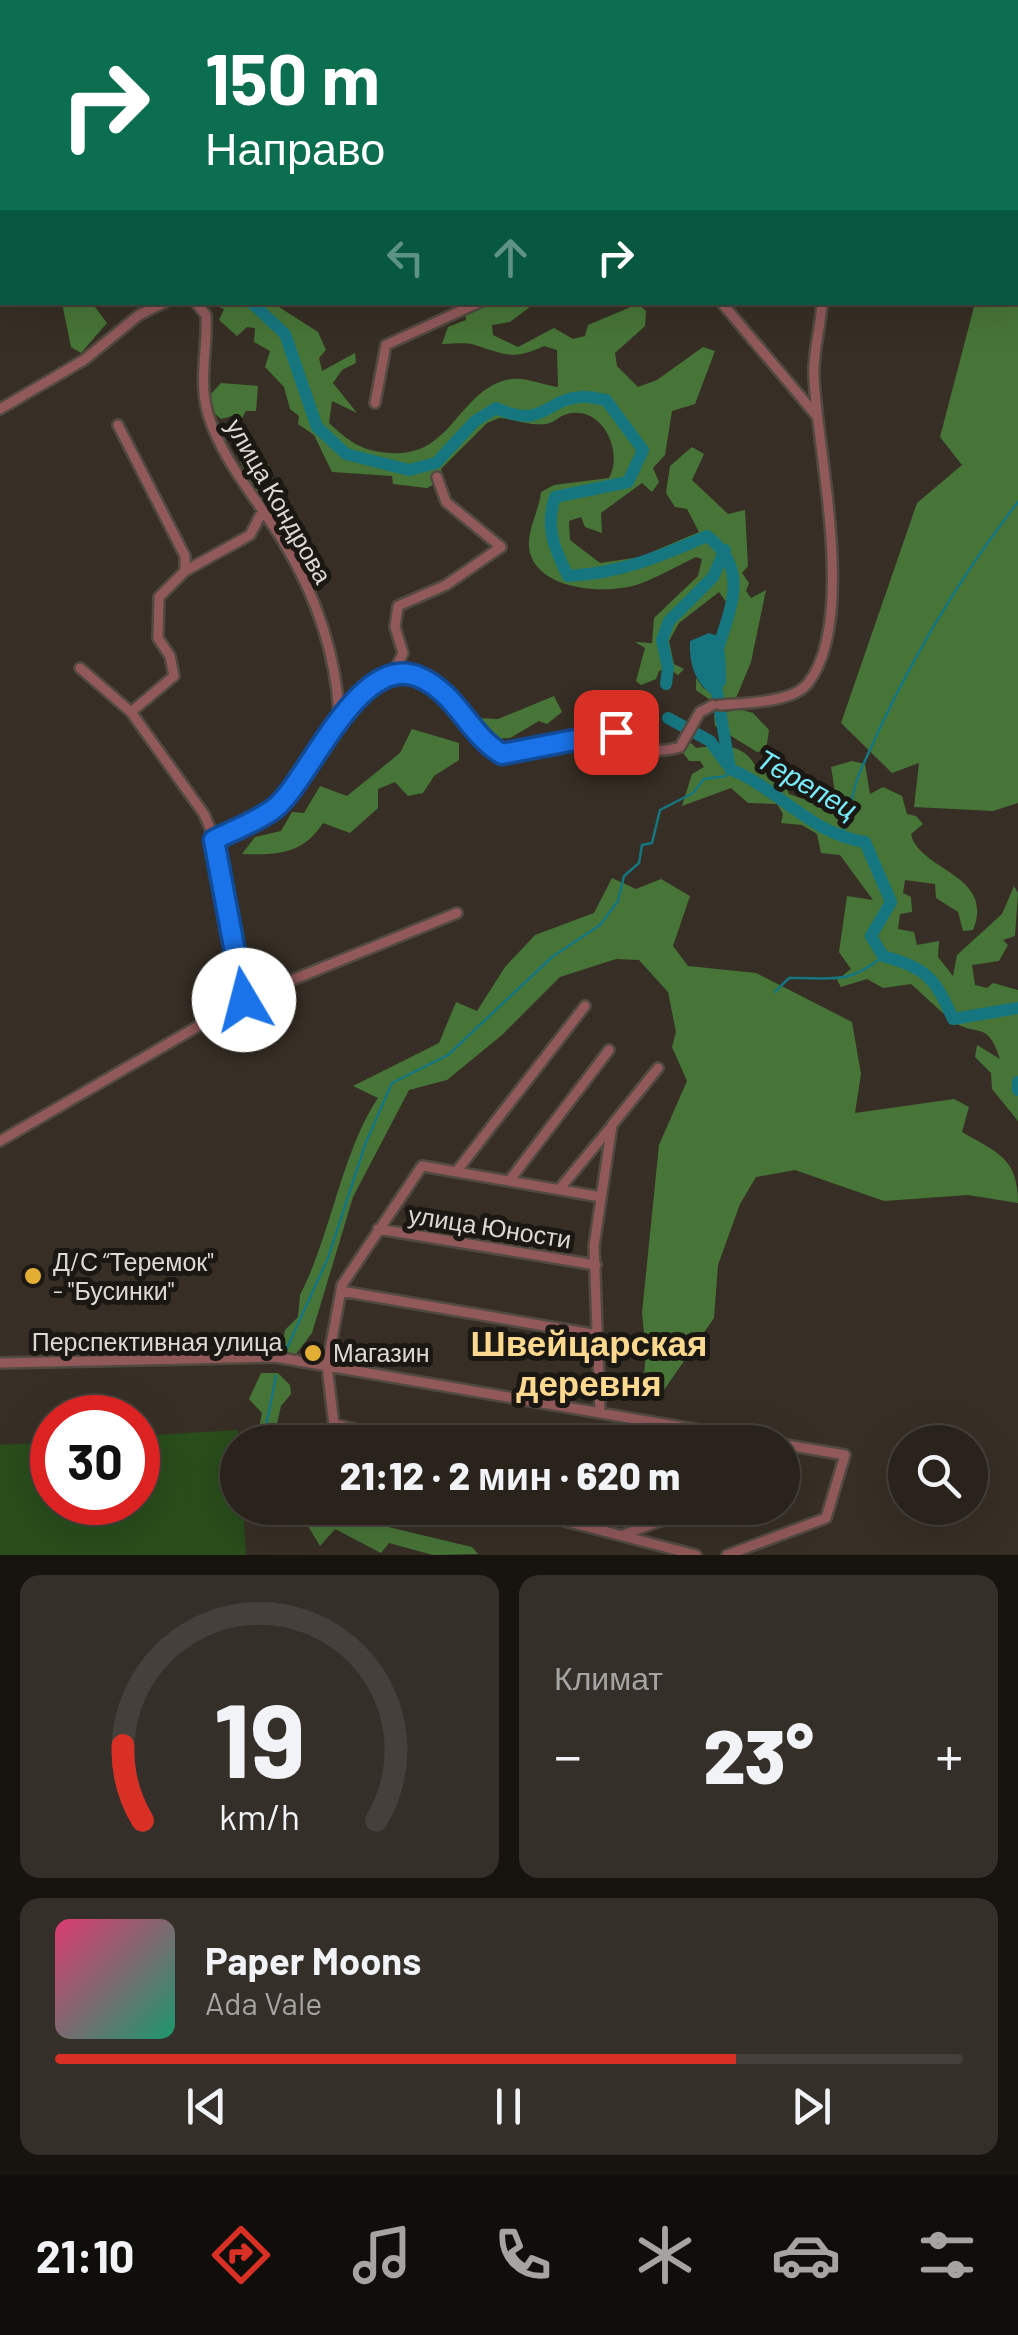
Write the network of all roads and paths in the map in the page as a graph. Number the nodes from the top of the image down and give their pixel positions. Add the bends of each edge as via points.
1 (159, 305) edge
2 (196, 305) edge
3 (474, 305) edge
4 (724, 305) edge
5 (822, 305) edge
6 (375, 402) dead end
7 (0, 409) edge
8 (818, 417) junction
9 (118, 425) dead end
10 (436, 477) dead end
11 (260, 514) junction
12 (186, 571) junction
13 (80, 668) dead end
14 (392, 676) junction
15 (131, 712) junction
16 (339, 715) junction
17 (214, 840) junction
18 (457, 913) dead end
19 (244, 1000) junction
20 (584, 1006) dead end
21 (610, 1050) dead end
22 (658, 1068) dead end
23 (612, 1125) junction
24 (0, 1141) edge
25 (456, 1172) junction
26 (509, 1181) junction
27 (561, 1187) junction
28 (601, 1197) junction
29 (378, 1229) junction
30 (596, 1264) junction
31 (341, 1291) junction
32 (598, 1335) junction
33 (0, 1363) edge
34 (327, 1366) junction
35 (600, 1412) junction
36 (334, 1424) joint
37 (338, 1425) edge
38 (672, 1425) edge
39 (800, 1446) edge
40 (579, 1525) edge
41 (649, 1525) edge
42 (620, 1536) junction
43 (696, 1555) edge
44 (727, 1555) edge

1 - 7 street
2 - 11 street, улица Кондрова via 206,315 202,367 210,420
3 - 6 street via 386,346
4 - 8 street
5 - 8 street via 813,374
8 - 14 street via 834,563 824,653 807,685 792,694 700,712 680,747 660,753 637,749 616,732 502,754 480,741 450,696 416,676
9 - 12 street via 185,556
10 - 14 street via 446,502 501,548 446,585 398,606 395,626 403,653
11 - 12 street via 250,535
11 - 16 street, улица Кондрова via 282,540 319,612 332,650
12 - 15 street via 159,597 158,638 174,676
13 - 15 street
14 - 16 street
15 - 17 street via 186,786
16 - 17 street via 275,808
17 - 19 street
18 - 19 street
19 - 24 street
20 - 25 street
21 - 26 street
22 - 23 street
23 - 27 street
23 - 28 street
25 - 26 street
25 - 29 street via 422,1166
26 - 27 street
27 - 28 street
28 - 30 street
29 - 30 street, улица Юности
29 - 31 street
30 - 32 street
31 - 32 street
31 - 34 street
32 - 35 street
33 - 34 street, Перспективная улица via 275,1358
34 - 35 street, Перспективная улица
34 - 36 street
35 - 38 street, Перспективная улица
36 - 37 street
39 - 44 street, Перспективная улица via 845,1455 826,1518
40 - 42 street
41 - 42 street
42 - 43 street

